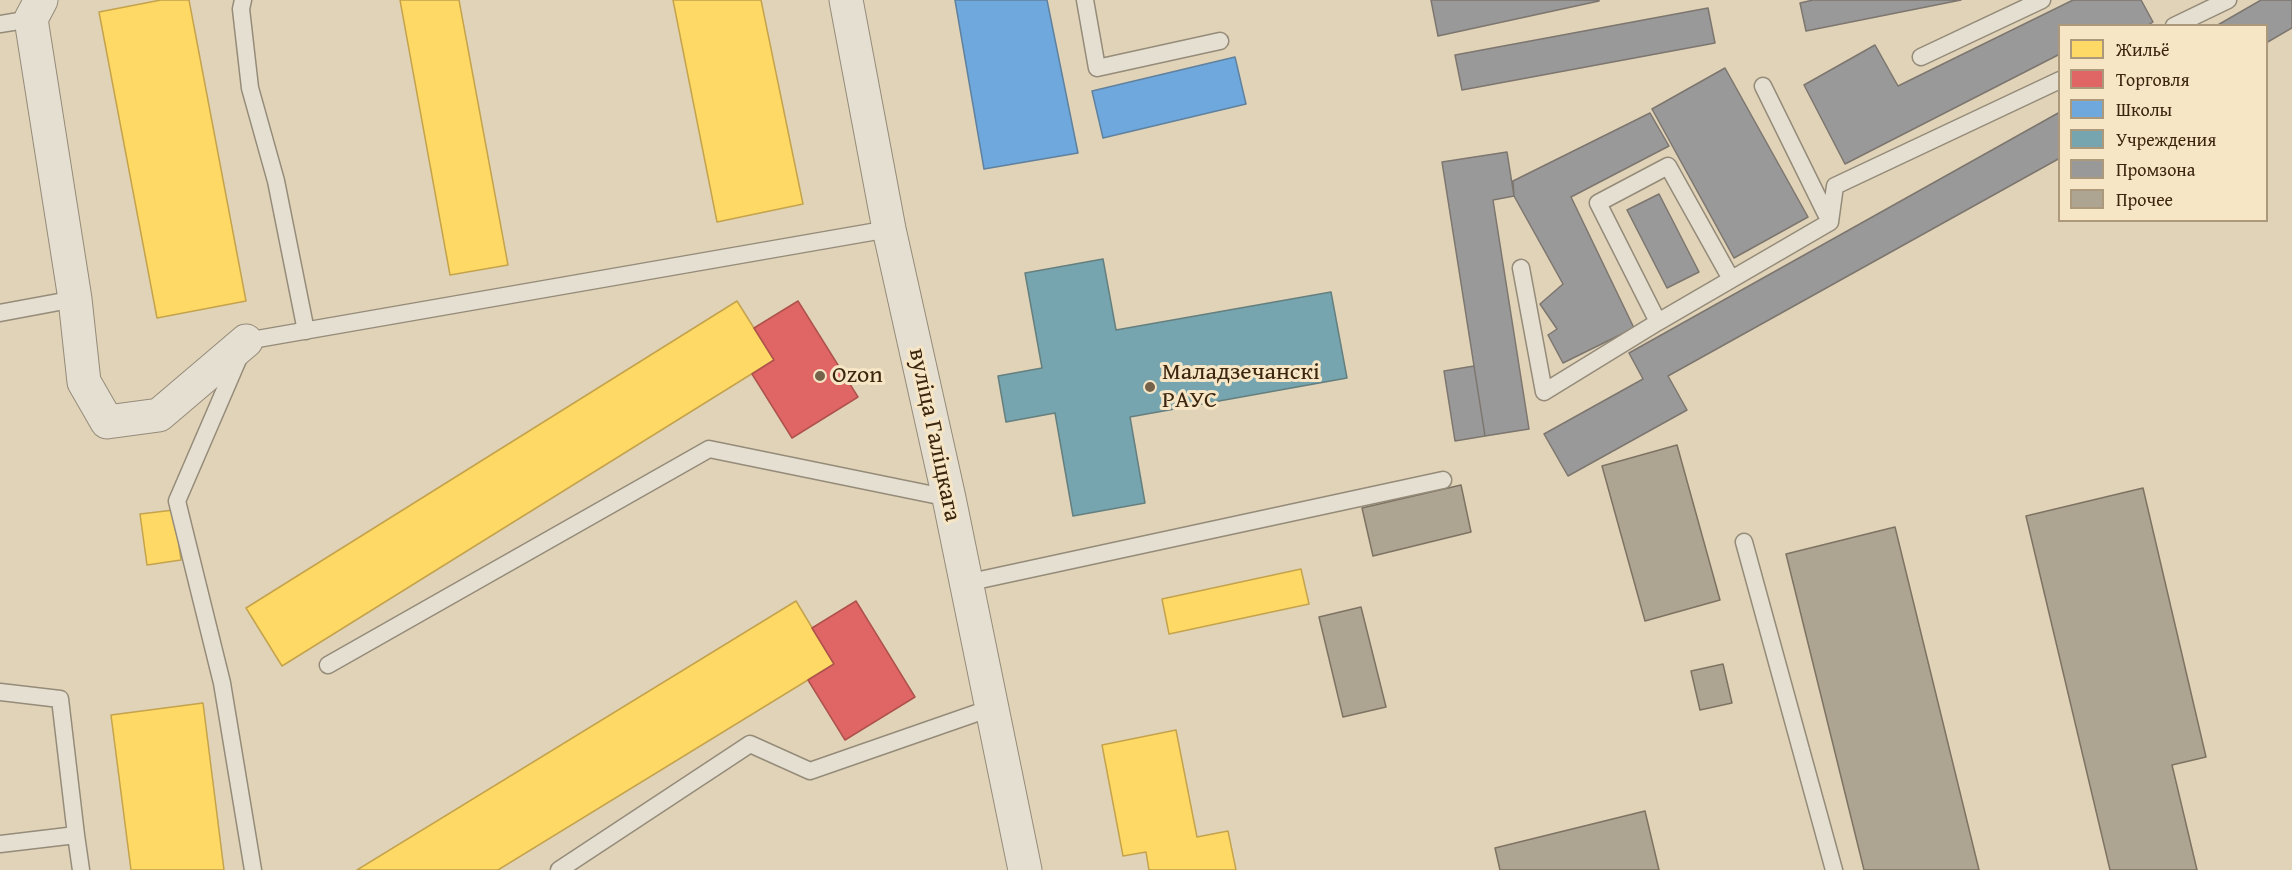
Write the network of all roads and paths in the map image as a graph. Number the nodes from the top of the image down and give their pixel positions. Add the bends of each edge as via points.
1 (243, 0) edge
2 (846, 0) edge
3 (1085, 0) edge
4 (2042, 0) edge
5 (2228, 0) edge
6 (24, 14) edge
7 (2178, 24) edge
8 (1220, 41) dead end
9 (1921, 57) dead end
10 (2058, 81) edge
11 (1763, 86) dead end
12 (1830, 222) junction
13 (889, 230) junction
14 (1521, 268) dead end
15 (1731, 279) junction
16 (75, 299) junction
17 (0, 313) edge
18 (1658, 322) junction
19 (306, 331) junction
20 (246, 341) junction
21 (1443, 480) dead end
22 (949, 498) junction
23 (1744, 542) dead end
24 (966, 584) junction
25 (328, 665) dead end
26 (0, 692) edge
27 (991, 708) junction
28 (76, 835) junction
29 (0, 844) edge
30 (81, 870) edge
31 (253, 870) edge
32 (558, 870) edge
33 (1025, 870) edge
34 (1834, 870) edge

1 - 19 lane via 250,88 276,181
2 - 13 street, вуліца Галіцкага
3 - 8 lane via 1097,68
4 - 9 lane
5 - 7 lane
6 - 16 street
10 - 12 lane via 1834,186
11 - 12 lane
12 - 15 lane
13 - 19 lane
13 - 22 street, вуліца Галіцкага
14 - 18 lane via 1544,392
15 - 18 lane
15 - 18 lane via 1668,166 1598,203
16 - 17 lane
16 - 20 street via 84,382 107,422 159,415
19 - 20 lane
20 - 31 lane via 177,501 222,683
21 - 24 lane
22 - 24 street, вуліца Галіцкага
22 - 25 lane via 709,449
23 - 34 lane
24 - 27 street, вуліца Галіцкага
26 - 28 lane via 60,699
27 - 32 lane via 810,771 750,744
27 - 33 street, вуліца Галіцкага
28 - 29 lane
28 - 30 lane

